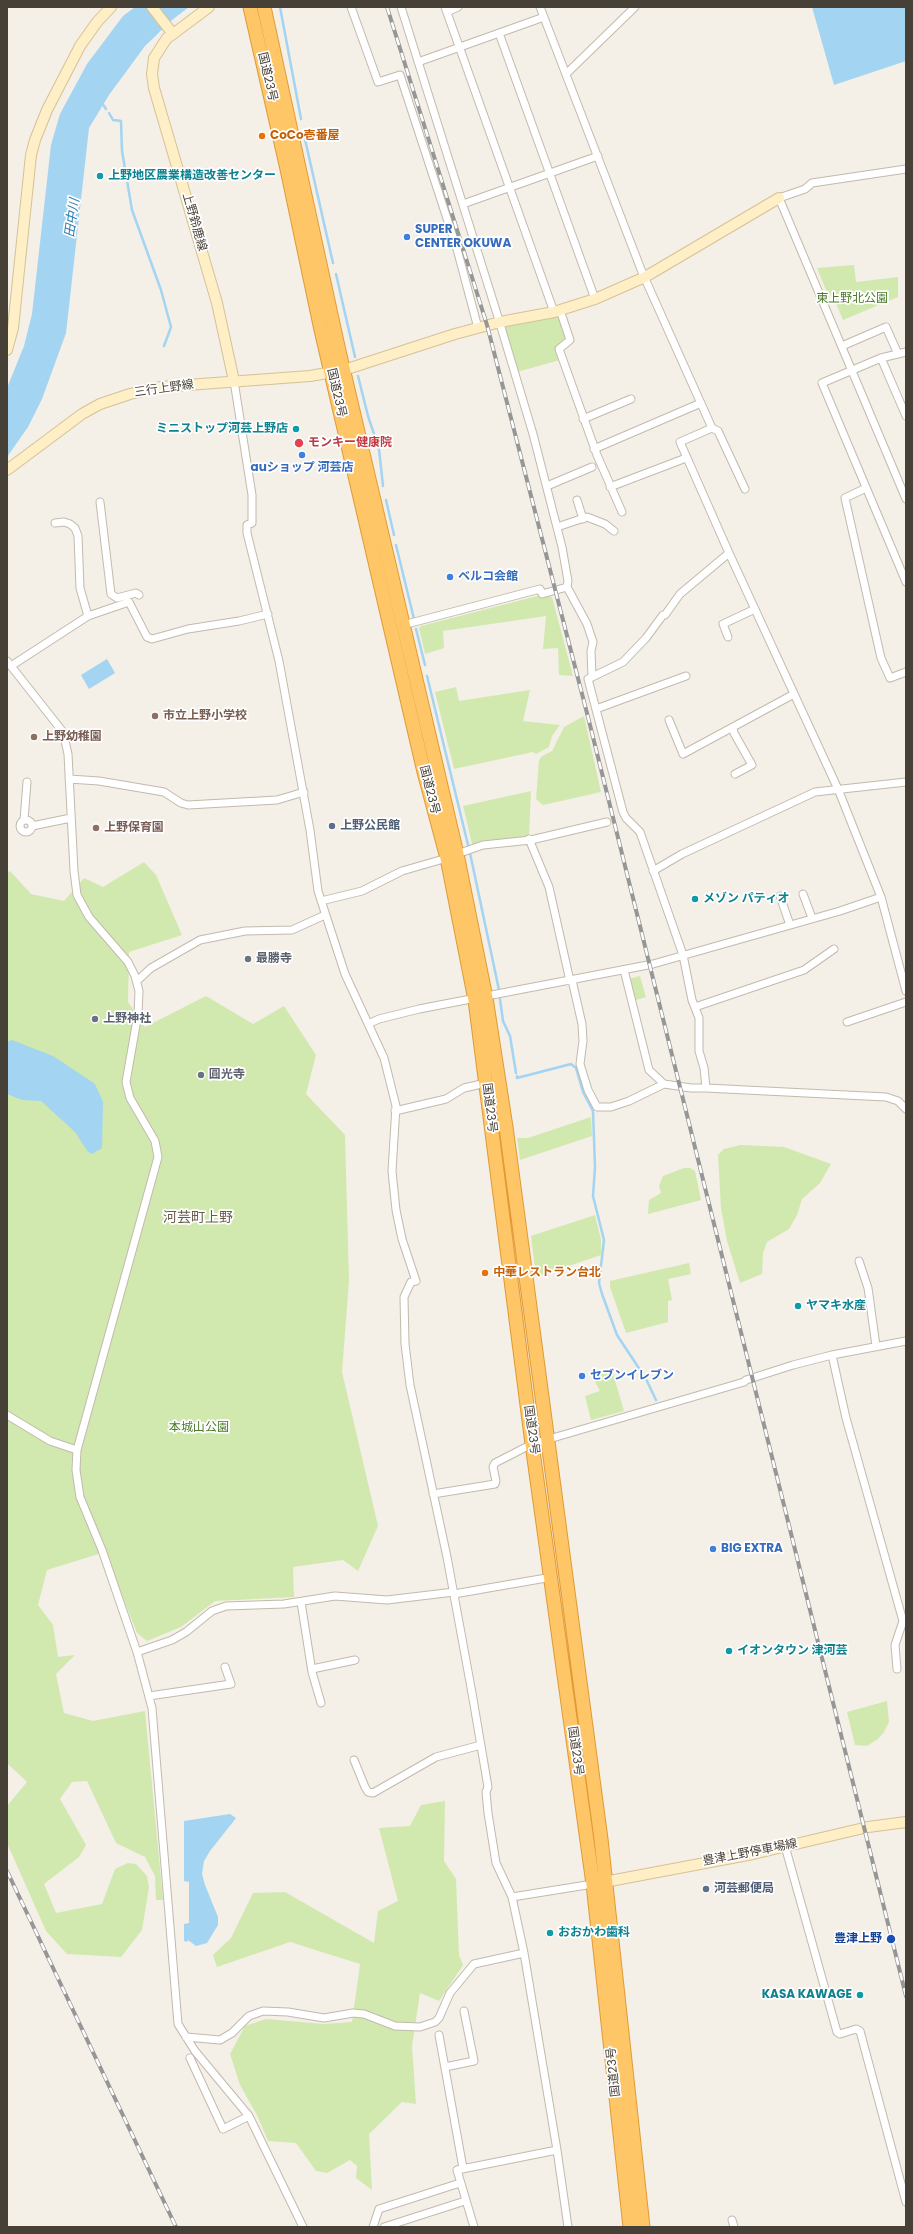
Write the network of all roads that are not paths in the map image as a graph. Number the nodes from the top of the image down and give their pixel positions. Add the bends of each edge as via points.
1 (111, 7) edge
2 (152, 7) edge
3 (209, 7) edge
4 (250, 7) edge
5 (264, 7) edge
6 (351, 7) edge
7 (401, 7) edge
8 (458, 7) edge
9 (631, 8) edge
10 (446, 10) edge
11 (543, 11) edge
12 (171, 31) junction
13 (499, 33) junction
14 (460, 48) junction
15 (418, 62) junction
16 (566, 74) junction
17 (598, 156) junction
18 (906, 169) edge
19 (550, 174) junction
20 (510, 188) junction
21 (780, 198) junction
22 (463, 204) junction
23 (645, 277) junction
24 (595, 299) junction
25 (557, 311) junction
26 (500, 322) junction
27 (478, 328) junction
28 (842, 346) junction
29 (7, 350) edge
30 (906, 352) edge
31 (898, 354) junction
32 (881, 358) junction
33 (344, 370) junction
34 (852, 370) junction
35 (331, 373) junction
36 (234, 381) junction
37 (631, 399) dead end
38 (701, 403) junction
39 (905, 411) edge
40 (583, 419) junction
41 (712, 428) junction
42 (594, 449) junction
43 (686, 458) junction
44 (592, 467) dead end
45 (7, 470) edge
46 (547, 486) junction
47 (610, 487) junction
48 (866, 488) junction
49 (745, 489) dead end
50 (906, 499) edge
51 (577, 500) dead end
52 (100, 502) dead end
53 (622, 512) dead end
54 (583, 519) junction
55 (55, 523) dead end
56 (557, 527) junction
57 (614, 531) dead end
58 (729, 553) junction
59 (904, 570) edge
60 (906, 582) edge
61 (567, 587) junction
62 (139, 595) dead end
63 (754, 609) junction
64 (268, 614) junction
65 (88, 616) junction
66 (403, 625) junction
67 (728, 637) dead end
68 (9, 664) edge
69 (906, 672) edge
70 (686, 676) dead end
71 (592, 677) junction
72 (794, 694) junction
73 (596, 709) junction
74 (669, 720) dead end
75 (733, 728) junction
76 (735, 774) dead end
77 (69, 779) junction
78 (27, 782) dead end
79 (906, 782) edge
80 (838, 789) junction
81 (304, 792) junction
82 (71, 818) junction
83 (24, 820) junction
84 (607, 822) dead end
85 (32, 826) junction
86 (529, 839) junction
87 (452, 856) junction
88 (653, 871) junction
89 (803, 894) dead end
90 (780, 896) dead end
91 (881, 896) junction
92 (321, 901) junction
93 (325, 915) junction
94 (812, 918) junction
95 (790, 925) junction
96 (834, 950) dead end
97 (683, 955) junction
98 (624, 970) junction
99 (137, 980) junction
100 (571, 981) junction
101 (906, 990) edge
102 (481, 999) junction
103 (906, 1002) edge
104 (695, 1007) junction
105 (847, 1022) dead end
106 (368, 1024) junction
107 (486, 1083) junction
108 (664, 1084) junction
109 (706, 1088) junction
110 (906, 1109) edge
111 (395, 1111) junction
112 (859, 1261) dead end
113 (906, 1341) edge
114 (876, 1346) junction
115 (832, 1354) junction
116 (7, 1416) edge
117 (547, 1440) junction
118 (532, 1444) junction
119 (77, 1450) junction
120 (433, 1494) junction
121 (552, 1577) junction
122 (454, 1593) junction
123 (301, 1602) junction
124 (137, 1652) junction
125 (354, 1660) dead end
126 (226, 1668) dead end
127 (312, 1669) junction
128 (897, 1669) dead end
129 (149, 1696) junction
130 (321, 1703) dead end
131 (481, 1745) junction
132 (354, 1760) dead end
133 (906, 1822) edge
134 (785, 1846) junction
135 (599, 1883) junction
136 (512, 1897) junction
137 (524, 1954) junction
138 (464, 2011) dead end
139 (439, 2035) dead end
140 (186, 2037) junction
141 (190, 2058) dead end
142 (445, 2067) junction
143 (249, 2116) junction
144 (557, 2150) junction
145 (463, 2168) junction
146 (460, 2183) junction
147 (465, 2201) junction
148 (906, 2202) edge
149 (405, 2224) edge
150 (303, 2227) edge
151 (373, 2227) edge
152 (384, 2227) edge
153 (474, 2227) edge
154 (568, 2227) edge
155 (630, 2227) edge
156 (643, 2227) edge

1 - 29 main road via 80,46 34,140 13,328
2 - 12 main road
3 - 12 main road, 上野鈴鹿線
4 - 35 highway, 国道23号 via 288,169
5 - 33 highway, 国道23号
6 - 27 street via 378,82 400,75 457,249
7 - 15 street
8 - 10 street
9 - 16 street
10 - 14 street
11 - 13 street
11 - 16 street
12 - 36 main road, 上野鈴鹿線 via 154,58 152,81 210,277
13 - 14 street
13 - 19 street
14 - 15 street
14 - 20 street
15 - 22 street
16 - 17 street
17 - 19 street
17 - 23 street
18 - 21 street via 812,183 805,189
19 - 20 street
19 - 24 street
20 - 22 street
20 - 25 street
21 - 23 main road, 三行上野線
21 - 28 street
22 - 26 street
23 - 24 main road, 三行上野線
23 - 38 street
24 - 25 main road, 三行上野線
25 - 26 main road, 三行上野線
25 - 40 street via 570,340 559,349
26 - 27 main road, 三行上野線
26 - 46 street
27 - 33 main road, 三行上野線
28 - 31 street via 886,327
28 - 34 street
30 - 31 street
31 - 32 street
32 - 34 street
32 - 39 street
33 - 35 main road, 三行上野線
33 - 66 highway, 国道23号
34 - 48 street via 822,383
34 - 50 street
35 - 36 main road, 三行上野線
35 - 87 highway, 国道23号 via 424,772
36 - 45 main road, 三行上野線 via 152,388 111,400 62,427
36 - 64 street via 252,495 252,523 247,525 247,533
37 - 40 street
38 - 41 street
38 - 42 street
40 - 42 street
41 - 43 street via 680,442
41 - 49 street via 718,431
42 - 47 street
43 - 47 street
43 - 58 street
44 - 46 street
46 - 56 street
47 - 53 street
48 - 59 street
48 - 69 street via 845,498 881,658 890,678
51 - 54 street
52 - 62 street via 111,594 117,598 136,593
54 - 56 street
54 - 57 street via 587,517 600,522
55 - 65 street via 70,524 78,536 80,588
56 - 61 street via 566,568
58 - 63 street
58 - 71 street via 680,594 665,616 663,615 623,662
59 - 60 street
61 - 66 street via 542,594 540,589
61 - 71 street via 587,624 593,642
63 - 67 street via 723,624
63 - 72 street
64 - 65 street via 188,629 152,639 147,637 129,602
64 - 81 street
65 - 68 street
66 - 87 highway, 国道23号
68 - 77 street via 60,726 67,746
70 - 73 street
71 - 73 street via 588,679
72 - 75 street
72 - 80 street
73 - 88 street via 623,812 640,832
74 - 75 street via 683,754
75 - 76 street via 752,765
77 - 81 street via 99,781 164,792 181,803 188,804 277,800
77 - 82 street
78 - 83 street
79 - 80 street
80 - 88 street via 815,792 682,854
80 - 91 street
81 - 92 street via 315,878
82 - 85 street
82 - 99 street via 77,895 86,914 128,962
83 - 85 street via 29,821
83 - 85 street via 20,822 17,830 27,832
84 - 86 street
86 - 87 street via 483,845
86 - 100 street via 549,887
87 - 92 street via 402,871 362,891
87 - 102 highway, 国道23号
88 - 97 street
89 - 94 street
90 - 95 street
91 - 94 street
91 - 101 street
92 - 93 street
93 - 99 street via 292,930 245,931 200,940 151,968
93 - 106 street via 345,974
94 - 95 street
95 - 97 street
96 - 104 street via 804,970
97 - 98 street
97 - 104 street
98 - 100 street
98 - 108 street via 649,1070
99 - 119 street via 138,1014 126,1082 130,1098 153,1136 158,1157
100 - 102 street
100 - 108 street via 582,1024 580,1064 588,1090 597,1107 611,1107 629,1101
102 - 106 street via 404,1013
102 - 107 highway, 国道23号
102 - 117 highway, 国道23号 via 506,1127
103 - 105 street
104 - 109 street via 699,1018 699,1051
106 - 111 street via 384,1058
107 - 111 street via 464,1088 446,1099
107 - 118 highway, 国道23号
108 - 109 street
109 - 110 street via 886,1097 898,1101
111 - 120 street via 392,1171 396,1210 402,1239 416,1281 411,1282 405,1294 405,1344 410,1385
112 - 114 street via 867,1284
113 - 114 street
114 - 115 street
115 - 117 street
115 - 128 street via 846,1418 904,1625 895,1645
116 - 119 street via 50,1441
117 - 118 street
117 - 135 highway, 国道23号
118 - 120 street via 495,1463 495,1484
118 - 121 highway, 国道23号
119 - 124 street via 76,1475 80,1497 102,1550
120 - 122 street
121 - 122 street
121 - 135 highway, 国道23号
122 - 123 street via 387,1600 340,1596
122 - 131 street
123 - 124 street via 222,1607 172,1640
123 - 127 street
124 - 129 street
125 - 127 street
126 - 129 street via 231,1684
127 - 130 street
129 - 140 street via 156,1752 178,2024
131 - 132 street via 436,1757 373,1793 368,1792 365,1787
131 - 136 street via 496,1863
133 - 134 main road, 豊津上野停車場線 via 868,1827
134 - 135 main road, 豊津上野停車場線
134 - 148 street via 837,2032 840,2034 860,2030
135 - 136 street
135 - 155 highway, 国道23号
135 - 156 highway, 国道23号 via 614,1943 620,2030
136 - 137 street
137 - 140 street via 474,1964 450,1993 439,2018 420,2028 396,2026 364,2014 353,2013 324,2018 288,2012 263,2012 249,2016 232,2033 220,2040
137 - 144 street
138 - 142 street via 474,2061
139 - 142 street
140 - 143 street
141 - 143 street via 223,2129
142 - 145 street
143 - 150 street
144 - 145 street
144 - 154 street
145 - 146 street via 457,2170
146 - 147 street
146 - 151 street via 379,2209
147 - 149 street
147 - 153 street
149 - 152 street

